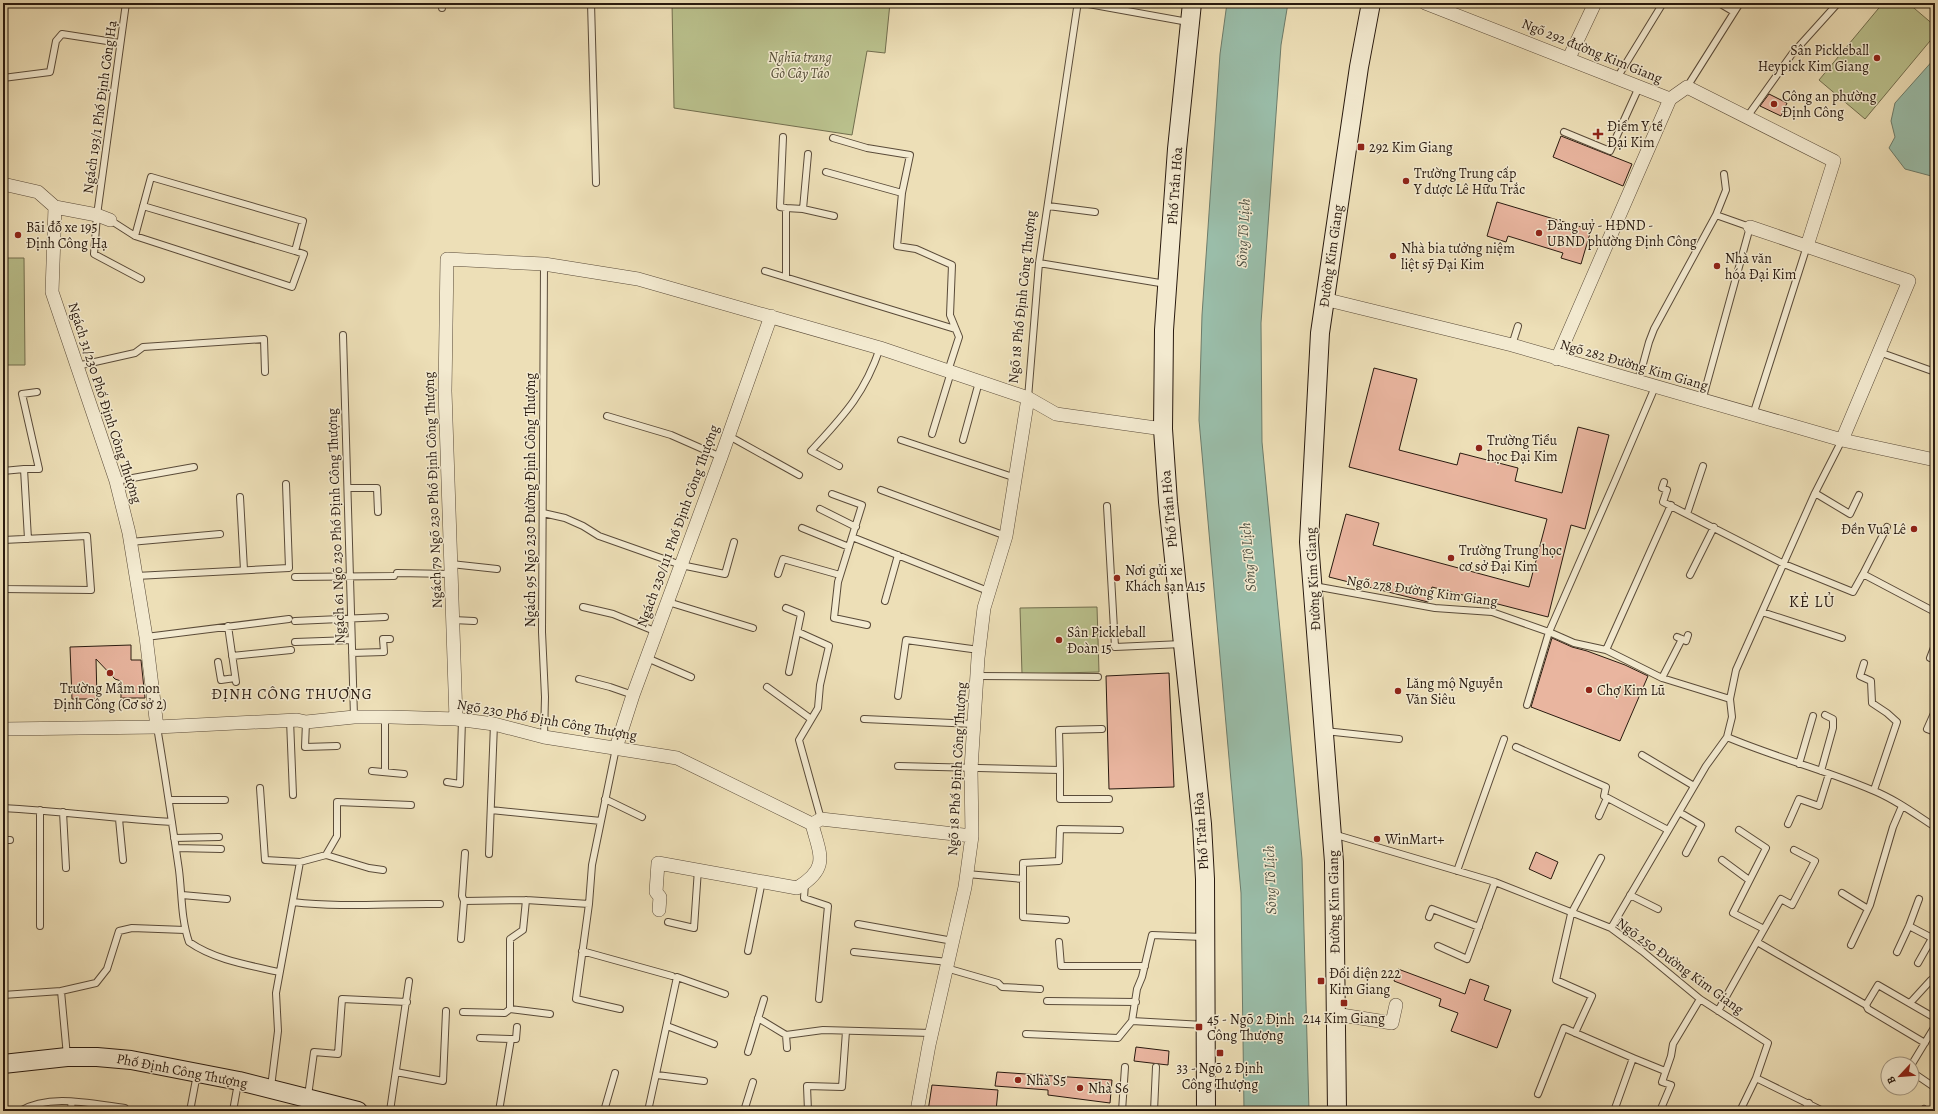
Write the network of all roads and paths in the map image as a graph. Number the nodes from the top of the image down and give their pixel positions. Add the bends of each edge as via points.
1 (126, 3) edge
2 (591, 3) edge
3 (1077, 3) edge
4 (1083, 3) edge
5 (1192, 3) edge
6 (1371, 3) edge
7 (1425, 3) edge
8 (1595, 3) edge
9 (1663, 3) edge
10 (1719, 3) edge
11 (1740, 3) edge
12 (1838, 3) edge
13 (1441, 6) edge
14 (1734, 12) junction
15 (1189, 22) junction
16 (120, 43) junction
17 (1569, 58) junction
18 (3, 78) edge
19 (1617, 78) junction
20 (1639, 86) junction
21 (1688, 87) junction
22 (1670, 100) junction
23 (1747, 117) junction
24 (1564, 132) dead end
25 (783, 137) dead end
26 (833, 138) dead end
27 (808, 154) dead end
28 (826, 172) dead end
29 (1724, 174) dead end
30 (596, 183) dead end
31 (3, 184) edge
32 (902, 194) junction
33 (143, 206) junction
34 (1048, 206) junction
35 (56, 207) junction
36 (786, 208) junction
37 (803, 209) junction
38 (1095, 212) dead end
39 (97, 215) junction
40 (834, 216) dead end
41 (1716, 216) junction
42 (110, 220) joint
43 (1750, 227) junction
44 (135, 236) junction
45 (1807, 246) junction
46 (295, 250) junction
47 (1039, 263) junction
48 (544, 264) junction
49 (765, 271) dead end
50 (786, 277) junction
51 (141, 279) dead end
52 (1168, 284) junction
53 (1324, 298) junction
54 (771, 316) junction
55 (1518, 326) dead end
56 (956, 328) junction
57 (343, 334) dead end
58 (1512, 346) junction
59 (880, 348) junction
60 (1879, 352) junction
61 (1557, 359) junction
62 (77, 366) junction
63 (265, 372) dead end
64 (949, 372) junction
65 (1935, 372) edge
66 (979, 382) junction
67 (1638, 382) junction
68 (1655, 387) junction
69 (36, 392) dead end
70 (1028, 398) junction
71 (1702, 401) junction
72 (1753, 415) junction
73 (607, 416) dead end
74 (1163, 429) junction
75 (932, 434) dead end
76 (729, 436) junction
77 (901, 440) dead end
78 (963, 440) dead end
79 (1842, 440) junction
80 (721, 457) junction
81 (1935, 460) edge
82 (839, 466) dead end
83 (1704, 466) dead end
84 (194, 467) dead end
85 (24, 469) junction
86 (3, 470) edge
87 (799, 475) dead end
88 (1016, 478) junction
89 (116, 481) junction
90 (1664, 482) dead end
91 (286, 484) dead end
92 (348, 488) junction
93 (881, 490) dead end
94 (1815, 493) junction
95 (832, 494) dead end
96 (1859, 495) dead end
97 (240, 497) dead end
98 (1671, 505) junction
99 (1107, 506) dead end
100 (820, 509) dead end
101 (378, 512) dead end
102 (543, 513) junction
103 (1687, 514) junction
104 (856, 527) junction
105 (1714, 527) junction
106 (1887, 527) dead end
107 (802, 528) dead end
108 (220, 534) dead end
109 (1006, 536) junction
110 (852, 537) junction
111 (28, 539) junction
112 (3, 540) edge
113 (130, 542) junction
114 (734, 542) dead end
115 (849, 547) junction
116 (898, 555) junction
117 (1784, 564) junction
118 (681, 565) junction
119 (451, 569) junction
120 (497, 569) dead end
121 (244, 570) junction
122 (778, 574) dead end
123 (1690, 574) dead end
124 (1863, 574) junction
125 (840, 575) junction
126 (136, 576) junction
127 (295, 577) dead end
128 (350, 577) junction
129 (3, 582) edge
130 (1312, 586) junction
131 (3, 589) edge
132 (988, 591) junction
133 (885, 601) dead end
134 (668, 602) junction
135 (583, 608) dead end
136 (786, 608) dead end
137 (1762, 612) junction
138 (1935, 612) edge
139 (385, 618) dead end
140 (351, 619) junction
141 (453, 620) junction
142 (474, 621) dead end
143 (867, 625) dead end
144 (228, 626) junction
145 (753, 628) dead end
146 (657, 632) junction
147 (798, 632) junction
148 (1549, 632) junction
149 (1688, 634) dead end
150 (146, 637) junction
151 (1842, 638) dead end
152 (390, 639) dead end
153 (352, 640) junction
154 (295, 642) dead end
155 (1184, 644) junction
156 (1935, 645) edge
157 (291, 650) dead end
158 (979, 650) junction
159 (1606, 650) junction
160 (352, 653) junction
161 (232, 656) junction
162 (647, 658) junction
163 (1935, 659) edge
164 (218, 662) dead end
165 (1864, 663) dead end
166 (789, 672) dead end
167 (977, 676) junction
168 (691, 677) dead end
169 (1098, 677) dead end
170 (1662, 678) junction
171 (579, 679) dead end
172 (768, 687) dead end
173 (633, 695) junction
174 (898, 696) dead end
175 (1730, 699) junction
176 (1527, 705) dead end
177 (1935, 711) edge
178 (1825, 715) dead end
179 (1814, 716) dead end
180 (354, 717) junction
181 (385, 717) junction
182 (811, 719) junction
183 (864, 719) dead end
184 (290, 720) junction
185 (459, 720) junction
186 (306, 722) junction
187 (494, 724) junction
188 (974, 724) junction
189 (157, 726) junction
190 (1102, 729) dead end
191 (3, 730) edge
192 (1324, 731) junction
193 (1935, 732) edge
194 (544, 736) junction
195 (1727, 737) junction
196 (1399, 739) dead end
197 (1504, 739) dead end
198 (337, 746) dead end
199 (1516, 747) dead end
200 (616, 748) junction
201 (1642, 755) dead end
202 (1799, 764) junction
203 (898, 766) dead end
204 (971, 769) junction
205 (1060, 770) junction
206 (372, 771) dead end
207 (385, 771) junction
208 (1821, 771) junction
209 (404, 774) dead end
210 (1829, 774) junction
211 (447, 782) dead end
212 (1694, 786) junction
213 (260, 788) dead end
214 (1874, 790) junction
215 (293, 795) dead end
216 (1607, 798) junction
217 (605, 799) junction
218 (1109, 799) dead end
219 (169, 800) junction
220 (224, 800) dead end
221 (411, 805) dead end
222 (1902, 806) junction
223 (3, 808) edge
224 (40, 810) junction
225 (491, 810) junction
226 (62, 812) junction
227 (1679, 812) junction
228 (1599, 816) dead end
229 (642, 817) dead end
230 (119, 819) junction
231 (601, 821) junction
232 (172, 822) junction
233 (817, 822) junction
234 (1788, 824) dead end
235 (1935, 827) edge
236 (1120, 830) dead end
237 (1668, 830) junction
238 (1739, 830) dead end
239 (1332, 834) junction
240 (972, 836) junction
241 (219, 837) dead end
242 (174, 838) junction
243 (176, 848) junction
244 (221, 849) dead end
245 (1794, 850) dead end
246 (466, 853) dead end
247 (1686, 853) dead end
248 (490, 854) dead end
249 (326, 855) junction
250 (1601, 858) dead end
251 (123, 860) dead end
252 (1722, 860) dead end
253 (300, 862) junction
254 (66, 868) dead end
255 (698, 869) junction
256 (383, 870) dead end
257 (1457, 871) junction
258 (967, 874) junction
259 (1023, 879) junction
260 (1749, 880) junction
261 (762, 881) junction
262 (1495, 882) junction
263 (805, 883) junction
264 (1842, 893) dead end
265 (182, 895) junction
266 (1630, 895) junction
267 (227, 899) dead end
268 (1918, 899) dead end
269 (526, 900) junction
270 (464, 901) junction
271 (293, 902) junction
272 (440, 904) dead end
273 (589, 904) junction
274 (1658, 909) dead end
275 (1868, 909) junction
276 (659, 910) dead end
277 (1571, 914) junction
278 (1429, 917) dead end
279 (1066, 920) dead end
280 (668, 922) dead end
281 (858, 924) dead end
282 (40, 926) dead end
283 (1909, 926) junction
284 (1479, 927) junction
285 (1611, 928) junction
286 (1764, 929) junction
287 (185, 930) junction
288 (1205, 937) junction
289 (461, 939) dead end
290 (1933, 939) edge
291 (953, 941) junction
292 (1059, 942) dead end
293 (1757, 942) junction
294 (1851, 945) dead end
295 (1438, 946) dead end
296 (582, 951) junction
297 (748, 951) dead end
298 (854, 952) dead end
299 (1897, 952) dead end
300 (1918, 963) dead end
301 (947, 965) junction
302 (1145, 966) junction
303 (279, 972) junction
304 (672, 976) dead end
305 (1931, 980) dead end
306 (409, 981) dead end
307 (1040, 989) dead end
308 (61, 991) junction
309 (725, 994) dead end
310 (3, 995) edge
311 (764, 999) dead end
312 (819, 999) dead end
313 (1700, 999) junction
314 (1047, 1001) dead end
315 (407, 1002) junction
316 (1136, 1002) junction
317 (1910, 1003) junction
318 (1396, 1004) dead end
319 (1866, 1005) junction
320 (510, 1009) junction
321 (620, 1009) dead end
322 (446, 1011) dead end
323 (1718, 1011) junction
324 (463, 1012) dead end
325 (550, 1014) dead end
326 (1336, 1014) junction
327 (758, 1018) junction
328 (1935, 1018) edge
329 (1132, 1021) junction
330 (1206, 1025) junction
331 (667, 1026) junction
332 (1935, 1026) edge
333 (517, 1027) dead end
334 (846, 1031) junction
335 (931, 1033) junction
336 (1575, 1033) junction
337 (1026, 1034) dead end
338 (786, 1035) junction
339 (480, 1038) dead end
340 (511, 1039) junction
341 (1925, 1043) junction
342 (714, 1044) dead end
343 (787, 1048) dead end
344 (748, 1052) dead end
345 (1917, 1056) edge
346 (68, 1057) junction
347 (1633, 1058) junction
348 (3, 1064) edge
349 (1125, 1067) dead end
350 (1156, 1067) dead end
351 (1665, 1071) junction
352 (396, 1072) junction
353 (197, 1073) junction
354 (615, 1073) dead end
355 (657, 1075) junction
356 (1920, 1077) edge
357 (1756, 1078) junction
358 (239, 1081) junction
359 (704, 1081) dead end
360 (753, 1082) dead end
361 (1934, 1087) dead end
362 (271, 1089) junction
363 (1538, 1094) dead end
364 (71, 1102) junction
365 (316, 1102) junction
366 (1809, 1103) junction
367 (30, 1108) edge
368 (20, 1111) edge
369 (72, 1111) edge
370 (126, 1111) edge
371 (190, 1111) edge
372 (233, 1111) edge
373 (358, 1111) edge
374 (390, 1111) edge
375 (498, 1111) edge
376 (604, 1111) edge
377 (648, 1111) edge
378 (744, 1111) edge
379 (808, 1111) edge
380 (918, 1111) edge
381 (1122, 1111) edge
382 (1154, 1111) edge
383 (1206, 1111) edge
384 (1337, 1111) edge
385 (1614, 1111) edge
386 (1660, 1111) edge
387 (1740, 1111) edge
388 (1804, 1111) edge
389 (1823, 1111) edge

1 - 16 lane, Ngách 193/1 Phố Định Công Hạ
2 - 30 lane
3 - 34 lane, Ngõ 18 Phố Định Công Thượng
4 - 15 lane
5 - 15 main road, Phố Trần Hòa
6 - 53 main road, Đường Kim Giang
7 - 13 street, Ngõ 292 đường Kim Giang
8 - 17 street
9 - 19 lane
10 - 14 lane
11 - 14 lane
12 - 23 lane via 1792,54
13 - 17 street, Ngõ 292 đường Kim Giang
14 - 21 lane
15 - 52 main road, Phố Trần Hòa
16 - 18 lane via 62,34 56,41 50,72
16 - 39 lane, Ngách 193/1 Phố Định Công Hạ
17 - 19 street, Ngõ 292 đường Kim Giang
19 - 20 street, Ngõ 292 đường Kim Giang
20 - 22 street, Ngõ 292 đường Kim Giang
20 - 24 lane via 1610,151
21 - 22 street, Ngõ 292 đường Kim Giang
21 - 23 street
22 - 61 street
23 - 45 street via 1834,161
25 - 36 lane via 780,207
26 - 32 lane via 867,148 910,155
27 - 37 lane
28 - 32 lane
29 - 41 lane via 1726,190
31 - 35 street via 38,192
32 - 56 lane via 897,246 916,249 952,265 950,315
33 - 44 lane
33 - 46 lane
33 - 46 lane via 151,177 303,221
34 - 38 lane
34 - 47 lane, Ngõ 18 Phố Định Công Thượng
35 - 39 street
35 - 62 street, Ngách 31/230 Phố Định Công Thượng via 52,292
36 - 37 lane
36 - 50 lane
37 - 40 lane
39 - 42 street
39 - 51 lane, Ngách 193/1 Phố Định Công Hạ via 94,254
41 - 43 lane
41 - 67 lane via 1654,329
42 - 44 lane
43 - 45 street
43 - 71 lane
44 - 46 lane via 292,287 304,254
45 - 60 street via 1909,280
45 - 72 lane
47 - 52 lane
47 - 70 lane, Ngõ 18 Phố Định Công Thượng
48 - 54 street via 638,280
48 - 102 lane, Ngách 95 Ngõ 230 Đường Định Công Thượng
48 - 119 street, Ngách 79 Ngõ 230 Phố Định Công Thượng via 447,259 445,391
49 - 50 lane
50 - 56 lane
52 - 74 main road, Phố Trần Hòa via 1164,338
53 - 58 street, Ngõ 282 Đường Kim Giang
53 - 130 main road, Đường Kim Giang via 1309,542
54 - 59 street
54 - 76 street, Ngách 230/111 Phố Định Công Thượng
55 - 58 lane
56 - 64 lane via 959,337
57 - 92 lane, Ngách 61 Ngõ 230 Phố Định Công Thượng
58 - 61 street, Ngõ 282 Đường Kim Giang
59 - 64 street
59 - 82 lane via 872,372 855,402 811,452
60 - 65 lane
60 - 79 street
61 - 67 street, Ngõ 282 Đường Kim Giang
62 - 63 lane via 135,353 142,347 264,339
62 - 89 street, Ngách 31/230 Phố Định Công Thượng
64 - 66 street
64 - 75 lane
66 - 70 street
66 - 78 lane
67 - 68 street, Ngõ 282 Đường Kim Giang
68 - 71 street, Ngõ 282 Đường Kim Giang
68 - 148 lane
69 - 85 lane via 22,394 39,469
70 - 74 street via 1056,414
70 - 88 street, Ngõ 18 Phố Định Công Thượng
71 - 72 street, Ngõ 282 Đường Kim Giang
72 - 79 street, Ngõ 282 Đường Kim Giang
73 - 80 lane via 671,435
74 - 155 main road, Phố Trần Hòa via 1168,502
76 - 80 street, Ngách 230/111 Phố Định Công Thượng
76 - 87 lane
77 - 88 lane
79 - 81 street, Ngõ 282 Đường Kim Giang
79 - 94 lane
80 - 118 street, Ngách 230/111 Phố Định Công Thượng
83 - 103 lane
84 - 89 lane
85 - 86 lane
85 - 111 lane
88 - 109 street, Ngõ 18 Phố Định Công Thượng
89 - 113 street, Ngách 31/230 Phố Định Công Thượng
90 - 98 lane via 1662,488 1668,490 1663,502
91 - 121 lane via 289,568
92 - 101 lane via 377,488
92 - 128 lane, Ngách 61 Ngõ 230 Phố Định Công Thượng
93 - 109 lane
94 - 96 lane via 1850,514
94 - 117 lane
95 - 104 lane via 862,505
97 - 121 lane
98 - 103 lane
98 - 159 lane
99 - 155 lane via 1116,647
100 - 104 lane
102 - 118 lane via 564,518 599,536
102 - 194 lane, Ngách 95 Ngõ 230 Đường Định Công Thượng
103 - 105 lane
104 - 110 lane
105 - 117 lane
105 - 123 lane
106 - 124 lane
107 - 115 lane
108 - 113 lane
109 - 132 street, Ngõ 18 Phố Định Công Thượng
110 - 115 lane
110 - 116 lane
111 - 112 lane
111 - 131 lane via 87,536 91,590
112 - 129 lane
113 - 126 street, Ngách 31/230 Phố Định Công Thượng
114 - 118 lane via 725,574
115 - 125 lane
116 - 132 lane
116 - 133 lane
117 - 124 lane via 1853,592
117 - 137 lane
118 - 134 street, Ngách 230/111 Phố Định Công Thượng
119 - 120 lane
119 - 128 lane
119 - 141 street, Ngách 79 Ngõ 230 Phố Định Công Thượng
121 - 126 lane
122 - 125 lane via 783,558
124 - 138 lane
125 - 143 lane via 834,618
126 - 150 street, Ngách 31/230 Phố Định Công Thượng
127 - 128 lane
128 - 140 lane, Ngách 61 Ngõ 230 Phố Định Công Thượng
130 - 148 lane, Ngõ 278 Đường Kim Giang via 1436,608 1492,612
130 - 192 main road, Đường Kim Giang
132 - 158 street, Ngõ 18 Phố Định Công Thượng
134 - 145 lane
134 - 146 street, Ngách 230/111 Phố Định Công Thượng
135 - 146 lane via 613,614
136 - 147 lane via 801,614
137 - 151 lane
137 - 175 lane via 1736,670
139 - 140 lane
140 - 144 lane via 292,620
140 - 153 lane, Ngách 61 Ngõ 230 Phố Định Công Thượng
141 - 142 lane
141 - 185 street, Ngách 79 Ngõ 230 Phố Định Công Thượng
144 - 150 lane
144 - 161 lane
146 - 162 street, Ngách 230/111 Phố Định Công Thượng
147 - 166 lane
147 - 182 lane via 829,646 820,685 818,708
148 - 159 lane, Ngõ 278 Đường Kim Giang via 1574,643
148 - 176 lane
149 - 170 lane via 1686,641 1680,638
150 - 189 street, Ngách 31/230 Phố Định Công Thượng
152 - 160 lane via 383,639 384,652
153 - 154 lane
153 - 160 lane, Ngách 61 Ngõ 230 Phố Định Công Thượng
155 - 288 main road, Phố Trần Hòa via 1202,824
156 - 163 lane via 1930,658
157 - 161 lane
158 - 167 street, Ngõ 18 Phố Định Công Thượng
158 - 174 lane via 906,640
159 - 170 lane, Ngõ 278 Đường Kim Giang
160 - 180 lane, Ngách 61 Ngõ 230 Phố Định Công Thượng
161 - 164 lane via 235,680 221,680
162 - 168 lane
162 - 173 street, Ngách 230/111 Phố Định Công Thượng
165 - 214 lane via 1860,676 1871,681 1872,703 1897,722
167 - 169 lane
167 - 188 street, Ngõ 18 Phố Định Công Thượng
170 - 175 lane, Ngõ 278 Đường Kim Giang
171 - 173 lane
172 - 182 lane
173 - 200 street, Ngách 230/111 Phố Định Công Thượng
175 - 195 lane via 1732,716
177 - 193 lane via 1927,729
178 - 208 lane via 1833,719 1833,728
179 - 202 lane
180 - 181 street, Ngõ 230 Phố Định Công Thượng
180 - 186 street, Ngõ 230 Phố Định Công Thượng
181 - 185 street, Ngõ 230 Phố Định Công Thượng
181 - 207 lane
182 - 233 lane via 799,740
183 - 188 lane
184 - 186 street, Ngõ 230 Phố Định Công Thượng
184 - 189 street, Ngõ 230 Phố Định Công Thượng
184 - 215 lane
185 - 187 street, Ngõ 230 Phố Định Công Thượng
185 - 211 lane via 460,784
186 - 198 lane via 305,747
187 - 194 street, Ngõ 230 Phố Định Công Thượng
187 - 225 lane
188 - 204 street, Ngõ 18 Phố Định Công Thượng
189 - 191 street, Ngõ 230 Phố Định Công Thượng
189 - 219 lane
190 - 205 lane via 1059,730
192 - 196 lane
192 - 239 main road, Đường Kim Giang
194 - 200 street, Ngõ 230 Phố Định Công Thượng
195 - 202 lane
195 - 212 lane
197 - 257 lane
199 - 216 lane via 1606,787 1604,796
200 - 217 lane
200 - 233 street, Ngõ 230 Phố Định Công Thượng via 677,758
201 - 212 lane
202 - 208 lane
203 - 204 lane
204 - 205 lane
204 - 240 street, Ngõ 18 Phố Định Công Thượng
205 - 218 lane via 1060,799
206 - 207 lane
207 - 209 lane
208 - 210 lane
210 - 214 lane
210 - 234 lane via 1819,806 1799,800
212 - 227 lane
213 - 253 lane via 265,860
214 - 222 lane
216 - 228 lane
216 - 237 lane
217 - 229 lane
217 - 231 lane
219 - 220 lane
219 - 232 lane
221 - 249 lane via 338,802 337,836
222 - 235 lane
222 - 275 lane
223 - 224 lane
224 - 226 lane
224 - 282 lane
225 - 231 lane
225 - 248 lane
226 - 230 lane
226 - 254 lane
227 - 237 lane
227 - 247 lane via 1701,825
230 - 232 lane
230 - 251 lane
231 - 273 lane via 592,865
232 - 242 lane
233 - 240 street, Ngõ 230 Phố Định Công Thượng
233 - 263 street via 820,867
236 - 259 lane via 1060,829 1059,861 1023,863
237 - 266 lane
238 - 260 lane via 1766,848
239 - 257 lane, Ngõ 250 Đường Kim Giang
239 - 326 main road, Đường Kim Giang
240 - 258 street, Ngõ 18 Phố Định Công Thượng
241 - 242 lane
242 - 243 lane
243 - 244 lane
243 - 265 lane
245 - 286 lane via 1815,861 1792,905 1781,899
246 - 270 lane via 462,896
249 - 253 lane
249 - 256 lane
250 - 277 lane
252 - 260 lane
253 - 271 lane
255 - 261 street
255 - 276 street via 658,863 656,892 660,897
255 - 280 lane via 694,928
257 - 262 lane, Ngõ 250 Đường Kim Giang
258 - 259 lane
258 - 291 street, Ngõ 18 Phố Định Công Thượng
259 - 279 lane via 1023,917
260 - 286 lane via 1733,913
261 - 263 street via 797,888
261 - 297 lane
262 - 277 lane, Ngõ 250 Đường Kim Giang
262 - 284 lane
263 - 312 lane via 804,898 828,906
264 - 275 lane
265 - 267 lane
265 - 287 lane
266 - 274 lane
266 - 285 lane
268 - 283 lane
269 - 270 lane
269 - 273 lane
269 - 320 lane via 523,930 510,939
270 - 289 lane
271 - 272 lane via 360,906
271 - 303 lane
273 - 296 lane
275 - 294 lane
277 - 285 lane, Ngõ 250 Đường Kim Giang
277 - 336 lane via 1556,980 1592,996
278 - 284 lane via 1432,909
281 - 291 lane
283 - 290 lane
283 - 299 lane
284 - 295 lane via 1467,959
285 - 313 lane, Ngõ 250 Đường Kim Giang
286 - 293 lane
287 - 303 lane via 189,942 201,950 228,960
287 - 308 lane via 132,928 119,931 107,969 96,983
288 - 302 lane via 1152,936
288 - 330 main road, Phố Trần Hòa
290 - 300 lane
291 - 301 street, Ngõ 18 Phố Định Công Thượng
292 - 302 lane via 1061,966
293 - 319 lane
293 - 323 lane
296 - 304 lane
296 - 321 lane via 576,999
298 - 301 lane
301 - 307 lane via 998,984 1002,988
301 - 335 street, Ngõ 18 Phố Định Công Thượng
302 - 316 lane via 1137,989
303 - 362 lane via 276,993 278,1031
305 - 317 lane
306 - 315 lane
308 - 310 lane
308 - 346 lane
309 - 331 lane via 677,977
311 - 327 lane
313 - 323 lane, Ngõ 250 Đường Kim Giang
313 - 351 lane via 1673,1044 1672,1056
314 - 316 lane
315 - 352 lane
315 - 365 lane via 342,999 338,1054 314,1052
316 - 329 lane
317 - 319 lane via 1878,985
317 - 328 lane
318 - 326 street via 1392,1023
319 - 341 lane via 1868,1009
320 - 324 lane via 505,1013
320 - 325 lane
322 - 352 lane via 442,1081
323 - 357 lane, Ngõ 250 Đường Kim Giang via 1768,1043
326 - 384 main road, Đường Kim Giang
327 - 338 lane
327 - 344 lane
329 - 330 lane
329 - 337 lane via 1118,1038
330 - 383 main road, Phố Trần Hòa
331 - 342 lane
331 - 355 lane
332 - 341 lane
333 - 340 lane via 516,1039
334 - 335 lane
334 - 338 lane via 823,1030
334 - 379 lane via 842,1087 807,1086
335 - 380 street, Ngõ 18 Phố Định Công Thượng
336 - 347 lane
336 - 363 lane via 1564,1028
338 - 343 lane
339 - 340 lane
340 - 375 lane
341 - 345 lane
346 - 348 main road, Phố Định Công Thượng
346 - 353 main road, Phố Định Công Thượng via 131,1060
347 - 351 lane
347 - 385 lane
349 - 381 lane
350 - 382 lane
351 - 386 lane via 1662,1082 1671,1085
352 - 374 lane
353 - 358 main road, Phố Định Công Thượng
353 - 371 lane
354 - 376 lane
355 - 359 lane
355 - 377 lane
356 - 361 lane
357 - 366 lane
357 - 387 lane
358 - 362 main road, Phố Định Công Thượng
358 - 372 lane
360 - 378 lane
362 - 365 main road, Phố Định Công Thượng
364 - 367 lane via 52,1102
364 - 369 lane
364 - 370 lane via 125,1108
365 - 373 main road, Phố Định Công Thượng
366 - 388 lane
366 - 389 lane
367 - 368 lane

